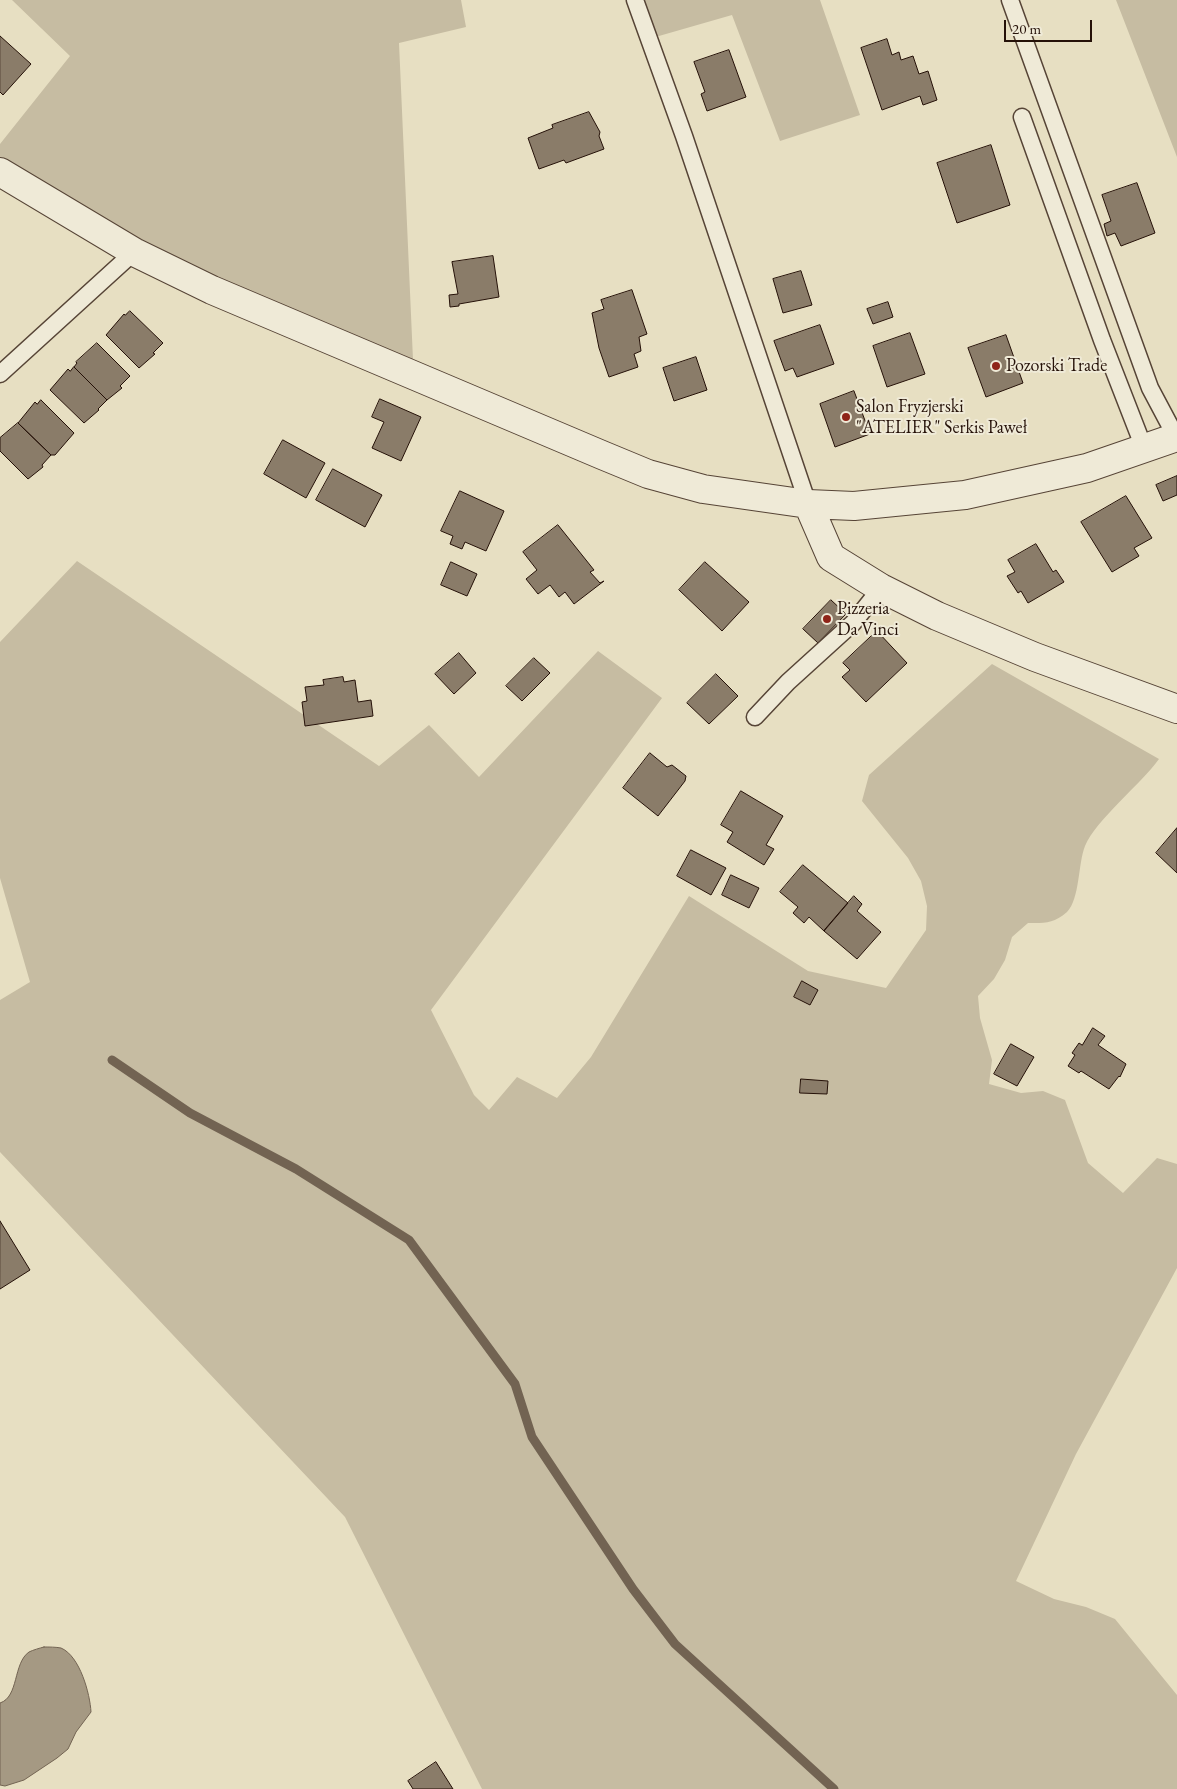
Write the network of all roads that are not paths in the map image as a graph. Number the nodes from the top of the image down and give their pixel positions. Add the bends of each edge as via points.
1 (635, 0) edge
2 (1010, 0) edge
3 (1022, 116) dead end
4 (0, 172) edge
5 (134, 252) junction
6 (0, 374) edge
7 (1176, 437) edge
8 (1144, 448) junction
9 (808, 504) junction
10 (881, 588) junction
11 (1177, 710) edge
12 (755, 717) dead end

1 - 9 lane
2 - 7 lane via 1150,388
3 - 8 lane
4 - 5 street
5 - 6 lane
5 - 9 street via 212,290 648,474 703,489
7 - 8 street
8 - 9 street via 1087,468 965,495 854,506
9 - 10 street via 831,557
10 - 11 street via 937,616 1035,657
10 - 12 lane via 853,623

